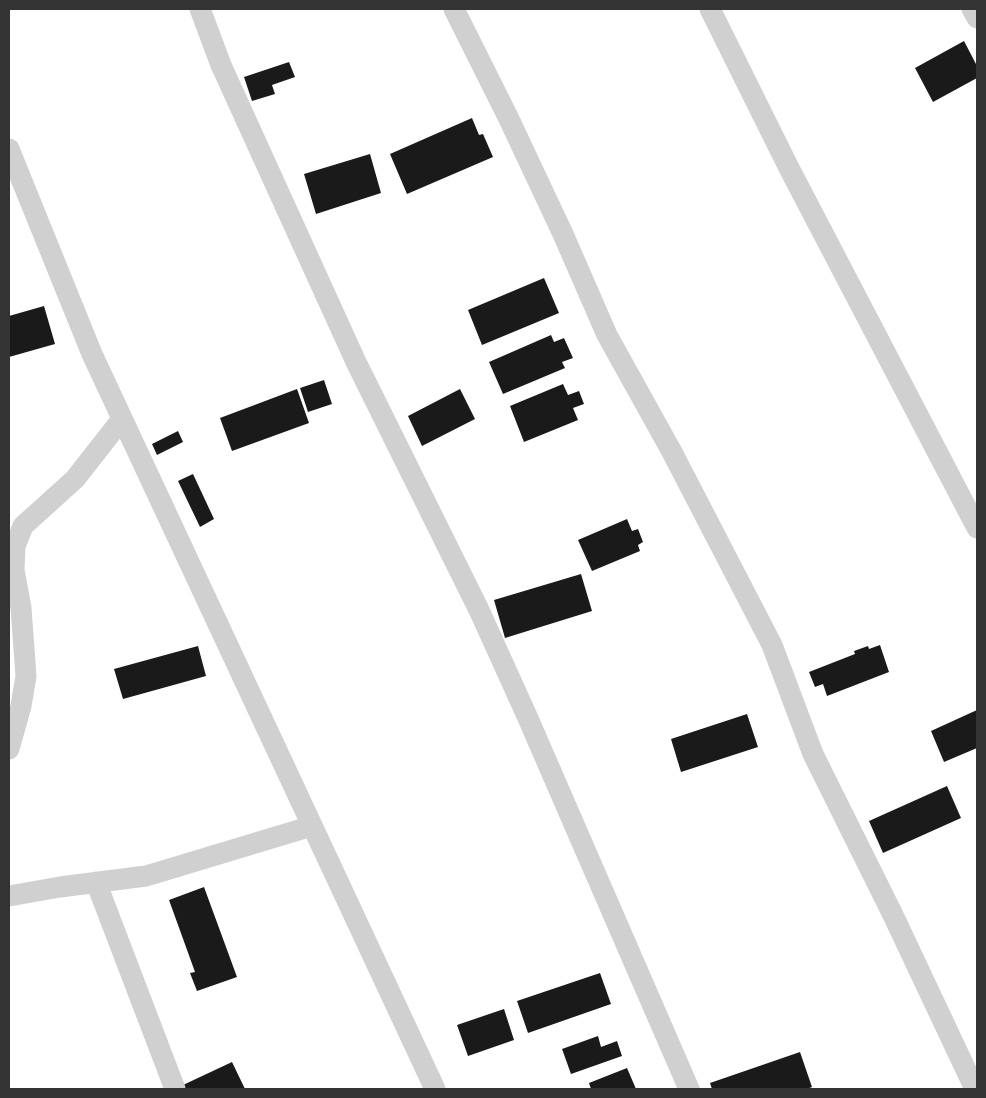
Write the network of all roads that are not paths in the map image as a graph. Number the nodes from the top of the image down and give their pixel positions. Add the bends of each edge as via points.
1 (200, 9) edge
2 (454, 9) edge
3 (710, 9) edge
4 (972, 9) edge
5 (977, 18) edge
6 (9, 149) edge
7 (122, 418) junction
8 (977, 528) edge
9 (9, 749) edge
10 (312, 826) junction
11 (96, 882) junction
12 (9, 896) edge
13 (175, 1089) edge
14 (435, 1089) edge
15 (690, 1089) edge
16 (975, 1089) edge

1 - 15 street via 221,65 356,362 528,716
2 - 16 street via 508,117 606,335 672,452 772,645 813,754
3 - 8 street via 793,177
4 - 5 street
6 - 7 street via 92,354
7 - 9 street via 75,479 23,526 15,546 14,570 22,608 26,676
7 - 10 street
10 - 11 street via 146,876
10 - 14 street
11 - 12 street
11 - 13 street

